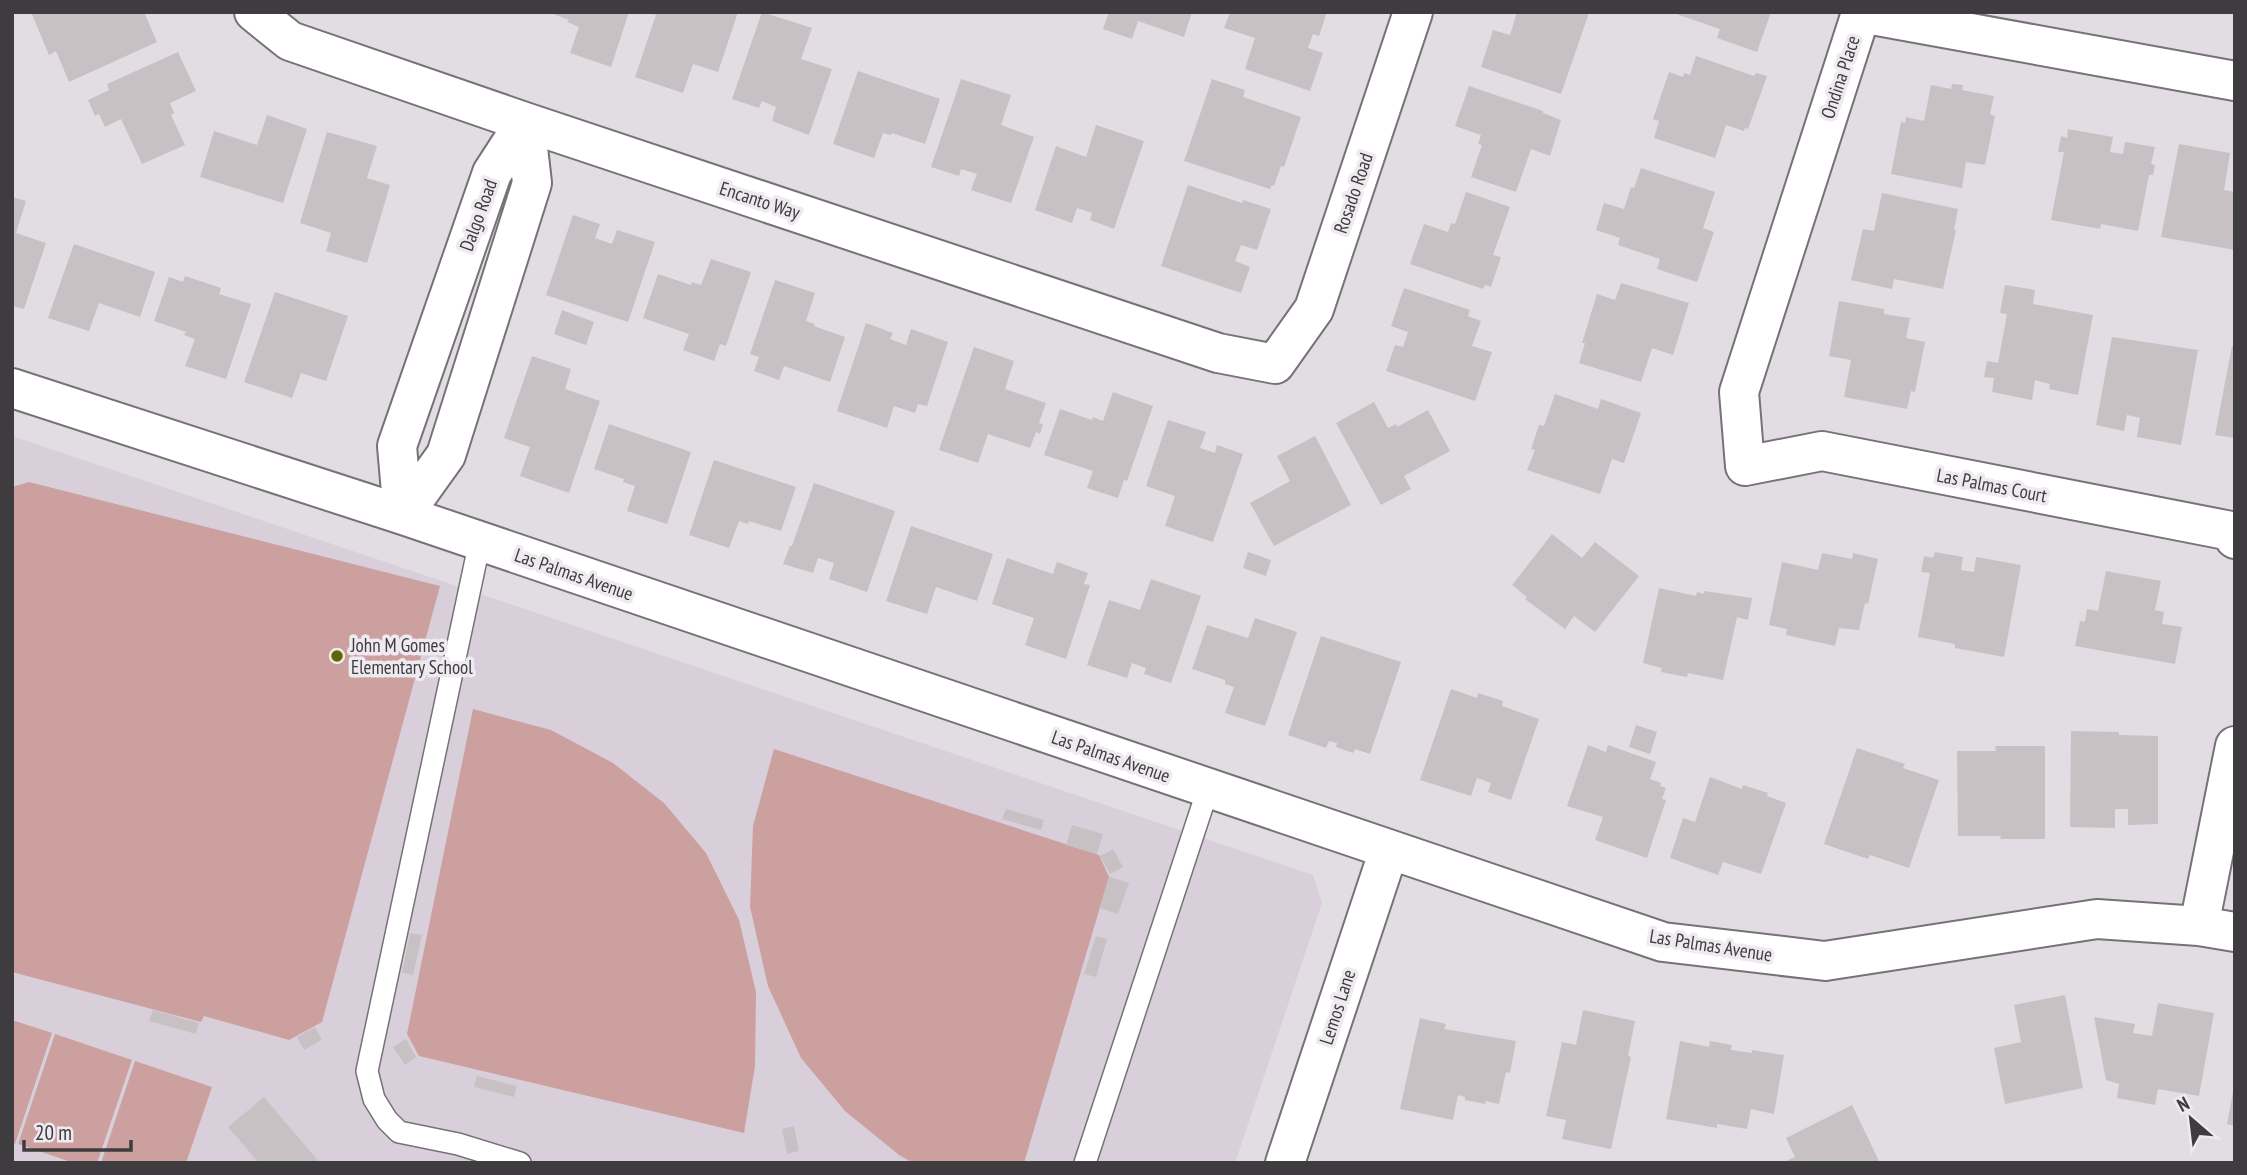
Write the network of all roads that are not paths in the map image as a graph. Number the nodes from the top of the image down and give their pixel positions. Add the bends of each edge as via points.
1 (1413, 12) edge
2 (254, 13) edge
3 (2235, 81) edge
4 (525, 122) junction
5 (1275, 364) joint
6 (12, 388) edge
7 (1745, 466) joint
8 (403, 515) junction
9 (2235, 539) edge
10 (480, 541) junction
11 (2235, 746) edge
12 (1208, 789) junction
13 (1389, 850) junction
14 (2217, 929) edge
15 (1290, 1162) edge
16 (520, 1163) edge
17 (1085, 1163) edge

1 - 5 street, Rosado Road via 1314,309
2 - 4 street, Encanto Way via 290,41
3 - 7 street, Ondina Place via 1861,13 1739,392
4 - 5 street, Encanto Way via 1218,352
4 - 8 street, Dalgo Road via 492,173 397,446
6 - 8 street, Las Palmas Avenue
7 - 9 street, Las Palmas Court via 1822,451 2231,531
8 - 10 street, Las Palmas Avenue
10 - 12 street, Las Palmas Avenue
10 - 16 lane via 367,1071 374,1099 399,1132
11 - 14 street
12 - 13 street, Las Palmas Avenue
12 - 17 lane
13 - 14 street, Las Palmas Avenue via 1663,942 1825,961 2097,919
13 - 15 street, Lemos Lane

